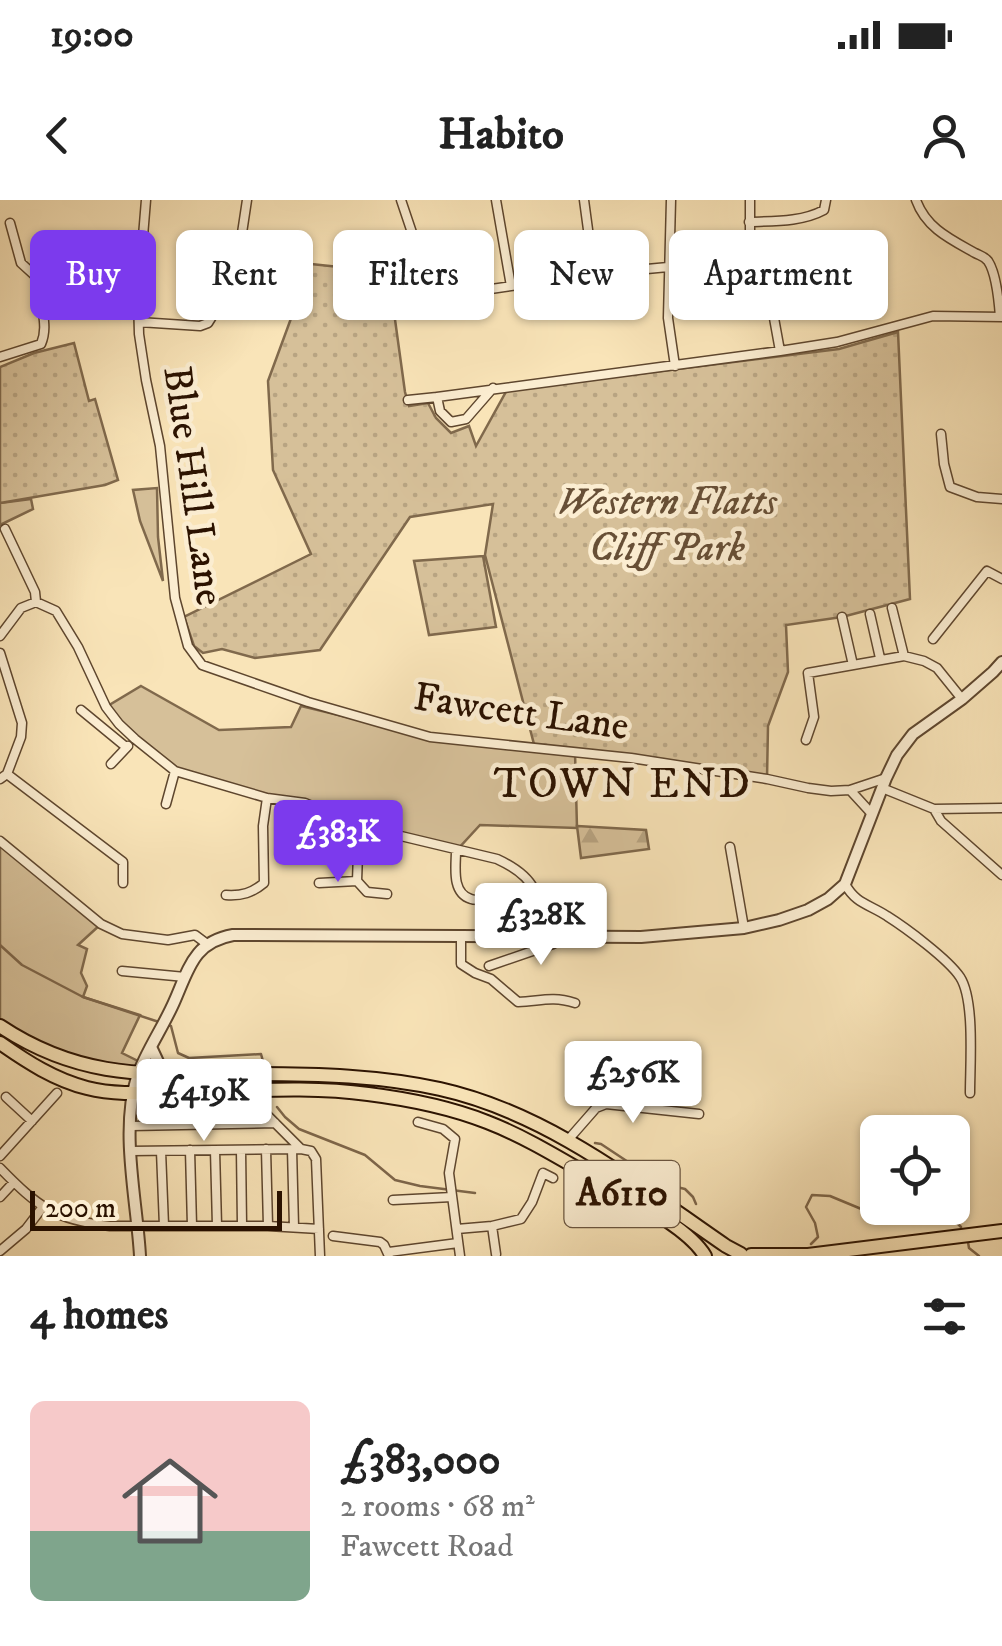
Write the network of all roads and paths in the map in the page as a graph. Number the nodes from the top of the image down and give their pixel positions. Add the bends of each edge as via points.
1 (146, 200) edge
2 (247, 200) edge
3 (401, 200) edge
4 (496, 200) edge
5 (584, 200) edge
6 (671, 200) edge
7 (750, 200) edge
8 (826, 200) edge
9 (916, 200) edge
10 (750, 222) junction
11 (10, 223) dead end
12 (143, 230) edge
13 (588, 230) edge
14 (750, 230) edge
15 (668, 266) junction
16 (649, 268) edge
17 (30, 271) edge
18 (998, 281) edge
19 (511, 286) junction
20 (514, 286) edge
21 (1001, 317) edge
22 (43, 320) edge
23 (774, 320) edge
24 (139, 322) joint
25 (780, 352) junction
26 (0, 357) edge
27 (675, 366) junction
28 (493, 388) junction
29 (437, 396) junction
30 (408, 400) dead end
31 (941, 434) dead end
32 (1002, 500) edge
33 (5, 529) dead end
34 (1002, 578) edge
35 (36, 602) junction
36 (892, 608) dead end
37 (870, 614) dead end
38 (842, 616) dead end
39 (0, 636) edge
40 (933, 640) dead end
41 (0, 653) edge
42 (904, 656) junction
43 (195, 658) joint
44 (880, 658) junction
45 (1002, 662) edge
46 (852, 664) junction
47 (962, 699) junction
48 (80, 710) dead end
49 (134, 740) junction
50 (806, 740) dead end
51 (126, 748) junction
52 (111, 764) dead end
53 (175, 771) junction
54 (4, 777) edge
55 (884, 783) junction
56 (850, 790) junction
57 (267, 798) junction
58 (166, 804) dead end
59 (1002, 808) edge
60 (934, 809) junction
61 (872, 814) junction
62 (359, 826) junction
63 (0, 840) edge
64 (730, 847) dead end
65 (456, 851) junction
66 (1002, 874) edge
67 (356, 881) junction
68 (319, 883) dead end
69 (123, 884) dead end
70 (845, 884) junction
71 (386, 894) dead end
72 (489, 894) dead end
73 (226, 896) dead end
74 (744, 928) junction
75 (462, 937) junction
76 (553, 937) junction
77 (540, 938) junction
78 (207, 944) junction
79 (489, 966) dead end
80 (122, 970) dead end
81 (185, 978) junction
82 (575, 1003) dead end
83 (0, 1026) edge
84 (0, 1043) edge
85 (152, 1049) junction
86 (94, 1068) junction
87 (138, 1074) junction
88 (172, 1075) junction
89 (162, 1092) junction
90 (57, 1093) dead end
91 (134, 1093) junction
92 (970, 1093) dead end
93 (6, 1097) dead end
94 (260, 1105) dead end
95 (699, 1114) dead end
96 (32, 1120) junction
97 (418, 1122) dead end
98 (275, 1124) junction
99 (131, 1126) junction
100 (568, 1140) junction
101 (266, 1149) junction
102 (300, 1149) junction
103 (190, 1150) junction
104 (215, 1150) junction
105 (241, 1150) junction
106 (131, 1151) junction
107 (161, 1151) junction
108 (0, 1156) edge
109 (0, 1168) edge
110 (553, 1178) dead end
111 (14, 1182) junction
112 (619, 1192) junction
113 (0, 1196) edge
114 (452, 1196) junction
115 (393, 1200) dead end
116 (42, 1208) junction
117 (242, 1225) junction
118 (138, 1226) junction
119 (164, 1226) junction
120 (192, 1226) junction
121 (217, 1226) junction
122 (268, 1226) junction
123 (492, 1226) junction
124 (294, 1227) junction
125 (319, 1229) junction
126 (457, 1229) junction
127 (1002, 1231) edge
128 (333, 1236) dead end
129 (458, 1244) junction
130 (0, 1250) edge
131 (389, 1254) edge
132 (496, 1254) edge
133 (748, 1255) edge
134 (140, 1256) edge
135 (320, 1256) edge
136 (460, 1256) edge
137 (705, 1256) edge
138 (720, 1256) edge
139 (807, 1256) edge

1 - 12 street, Blue Hill Lane
2 - 24 street via 208,322
3 - 19 street via 431,289 443,296
4 - 19 street
5 - 13 street
6 - 15 street
7 - 10 street
8 - 10 street via 824,210 812,215
9 - 18 street via 937,231 986,258
10 - 14 street
11 - 17 street via 21,263
15 - 16 street
15 - 27 street
18 - 21 street
19 - 20 street
21 - 25 street via 933,316
22 - 26 street via 41,344
23 - 25 street
24 - 43 street, Blue Hill Lane via 175,598
25 - 27 street
27 - 28 street
28 - 29 street
28 - 29 street via 466,419 450,422
29 - 30 street
31 - 32 street via 950,486
33 - 35 street
34 - 40 street via 986,571
35 - 39 street via 20,608
35 - 49 street via 56,611 106,707
36 - 42 street
37 - 44 street
38 - 46 street
41 - 54 street via 22,723
42 - 44 street
42 - 47 street via 937,668
43 - 56 street, Fawcett Lane via 308,702 430,736
44 - 46 street
45 - 47 street
46 - 50 street via 808,673 814,717
47 - 55 street via 914,734
48 - 51 street
49 - 51 street
49 - 53 street
51 - 52 street
53 - 57 street
53 - 58 street
54 - 69 street via 123,862
55 - 56 street, Fawcett Lane
55 - 60 street
55 - 61 street
56 - 61 street
57 - 62 street via 305,802
57 - 73 street via 264,883
59 - 60 street
60 - 66 street
61 - 70 street
62 - 65 street
62 - 67 street
63 - 78 street via 101,924 168,940 195,935
64 - 74 street
65 - 72 street via 460,891 470,899
65 - 77 street via 497,859 528,878 538,901
67 - 68 street
67 - 71 street via 366,892
70 - 74 street via 808,910
70 - 92 street via 852,897 888,917 961,978 969,1004
74 - 76 street
75 - 77 street
75 - 78 street via 233,935
75 - 82 street via 462,964 518,1002 541,1001 554,992
76 - 77 street
76 - 79 street via 552,944
78 - 81 street
80 - 81 street
81 - 85 street
83 - 86 main road, A6110 via 31,1046
84 - 91 main road, A6110 via 68,1082
85 - 87 street
85 - 88 street
86 - 87 main road, A6110
86 - 91 main road, A6110
87 - 88 main road, A6110
87 - 89 main road, A6110
87 - 91 street
88 - 100 main road, A6110 via 380,1079 489,1102
89 - 91 main road, A6110
89 - 112 main road, A6110 via 321,1091 429,1104 489,1122
90 - 96 street
91 - 99 street
93 - 96 street
94 - 98 street
95 - 100 street via 606,1104
96 - 108 street
97 - 114 street via 455,1138
98 - 99 street
98 - 102 street
99 - 106 street
100 - 112 main road via 571,1154
100 - 133 main road, A6110
101 - 102 street
101 - 105 street
101 - 122 street
102 - 124 street
102 - 125 street via 316,1159
103 - 104 street
103 - 107 street
103 - 120 street
104 - 105 street
104 - 121 street
105 - 117 street
106 - 107 street
106 - 118 street
107 - 119 street
109 - 111 street
110 - 123 street via 539,1172 521,1220
111 - 113 street
111 - 116 street
112 - 137 main road, A6110 via 686,1234
114 - 115 street
114 - 126 street
116 - 118 street via 94,1224
116 - 130 street
117 - 121 street
117 - 122 street
118 - 119 street
118 - 134 street
119 - 120 street
120 - 121 street
122 - 124 street
123 - 126 street
123 - 132 street
124 - 125 street
125 - 135 street
126 - 129 street
127 - 139 main road
128 - 131 street via 380,1242
129 - 131 street
129 - 136 street
133 - 138 main road, A6110
133 - 139 main road

